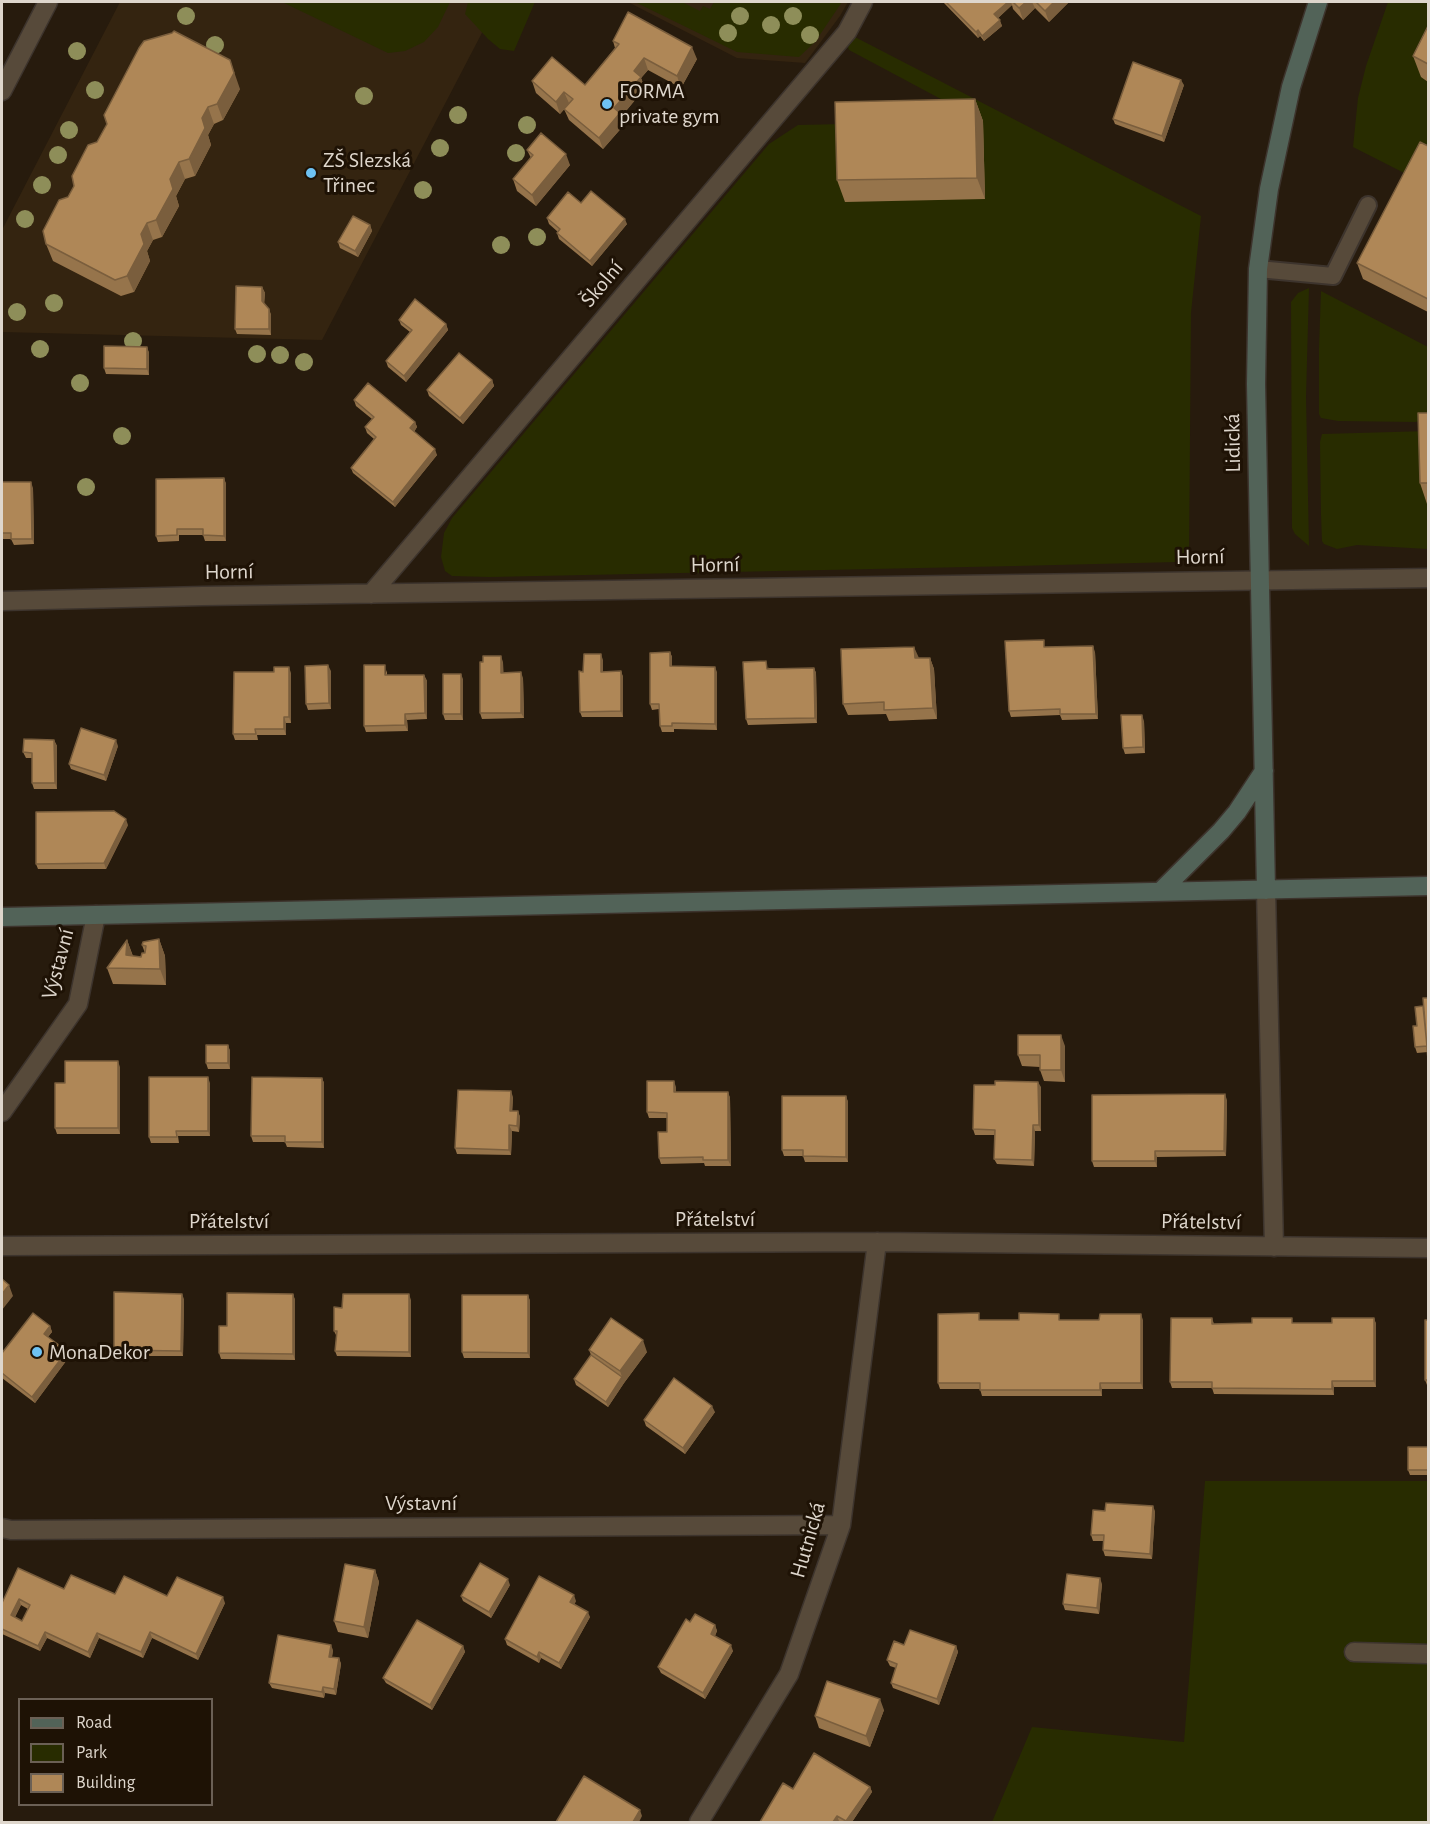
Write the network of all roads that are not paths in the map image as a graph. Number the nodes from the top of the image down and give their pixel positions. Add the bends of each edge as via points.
1 (48, 2) edge
2 (863, 2) edge
3 (1318, 2) edge
4 (2, 91) edge
5 (1368, 205) dead end
6 (1258, 269) junction
7 (1428, 578) edge
8 (1260, 579) junction
9 (371, 594) junction
10 (2, 601) edge
11 (1264, 771) junction
12 (1428, 886) edge
13 (1266, 890) junction
14 (1160, 892) junction
15 (96, 915) junction
16 (2, 917) edge
17 (2, 1112) edge
18 (877, 1242) junction
19 (2, 1246) edge
20 (1274, 1247) junction
21 (1428, 1248) edge
22 (841, 1525) junction
23 (2, 1528) edge
24 (1354, 1652) dead end
25 (1428, 1654) edge
26 (699, 1822) edge

1 - 4 street
2 - 9 street, Školní via 847,32
3 - 6 main road, Lidická via 1288,98
5 - 6 lane via 1333,276
6 - 8 main road, Lidická
7 - 8 street, Horní
8 - 9 street, Horní
8 - 11 main road, Lidická
9 - 10 street, Horní
11 - 13 main road, Lidická
11 - 14 main road via 1221,831
12 - 13 main road
13 - 14 main road
13 - 20 street
14 - 15 main road
15 - 16 main road
15 - 17 street, Výstavní via 78,1004
18 - 19 street, Přátelství
18 - 20 street, Přátelství
18 - 22 street, Hutnická
20 - 21 street, Přátelství
22 - 23 street, Výstavní
22 - 26 street, Hutnická via 789,1674
24 - 25 street

